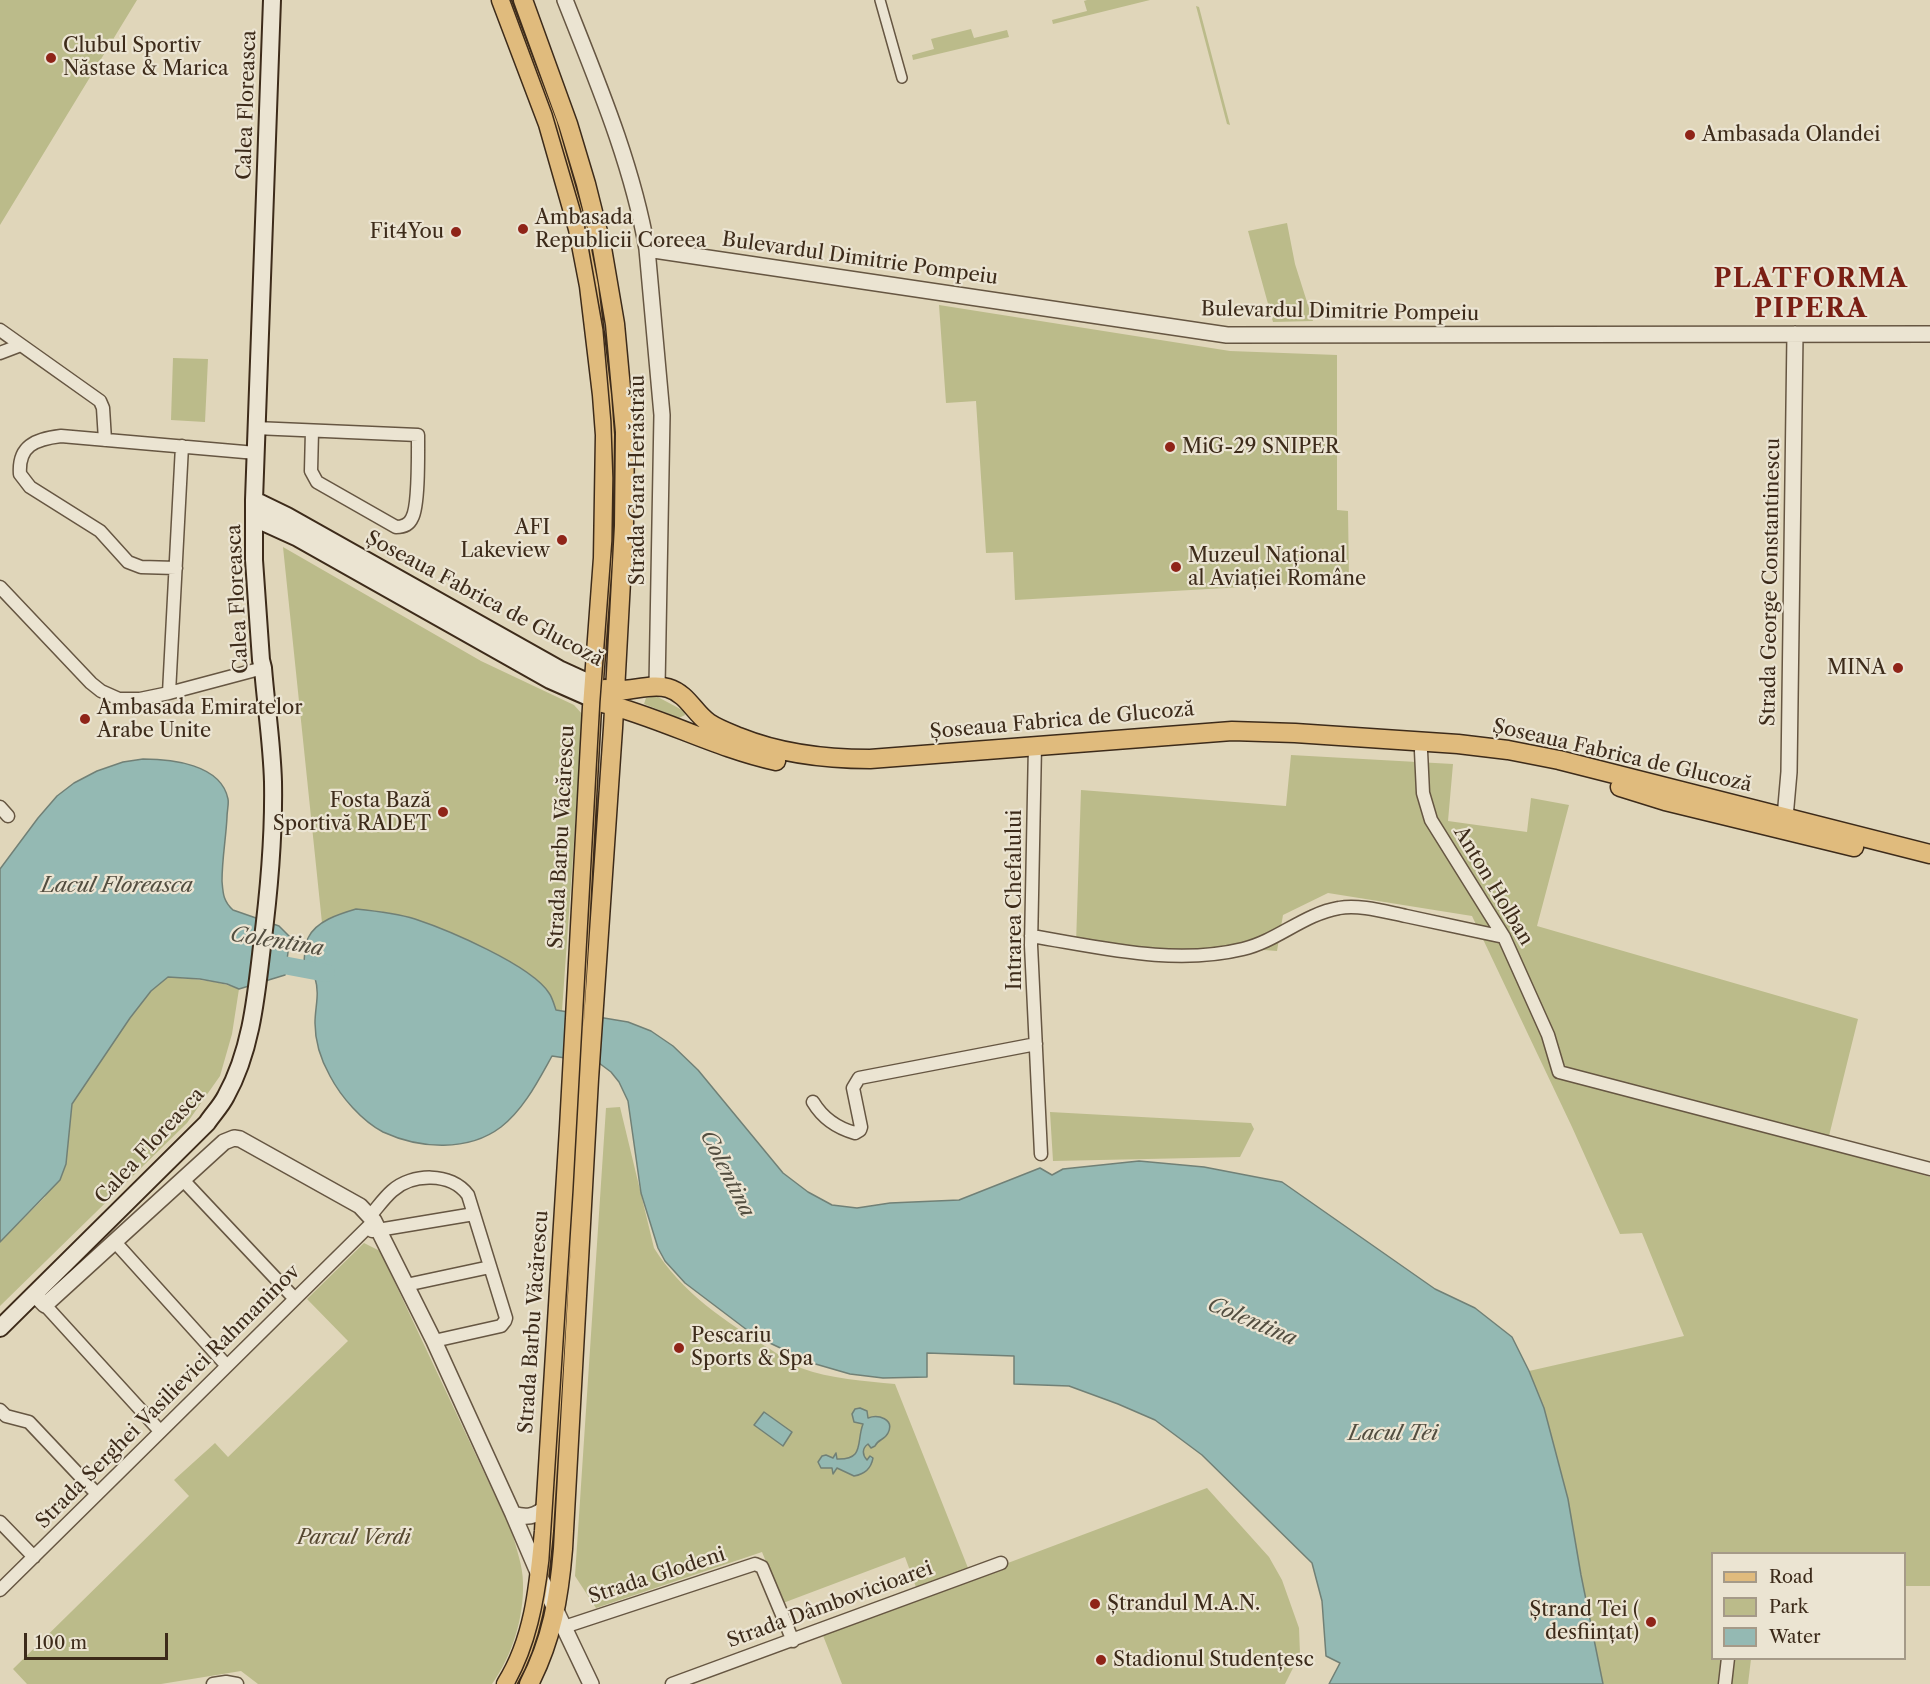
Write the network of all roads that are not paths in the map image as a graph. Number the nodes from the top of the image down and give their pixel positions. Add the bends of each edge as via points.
1 (272, 0) edge
2 (501, 0) edge
3 (523, 0) edge
4 (565, 0) edge
5 (880, 0) edge
6 (902, 78) dead end
7 (647, 249) junction
8 (0, 330) edge
9 (1796, 334) junction
10 (1930, 334) edge
11 (21, 345) junction
12 (0, 353) edge
13 (255, 428) junction
14 (312, 430) junction
15 (105, 440) junction
16 (182, 446) junction
17 (256, 453) junction
18 (254, 500) junction
19 (254, 518) junction
20 (295, 536) junction
21 (254, 560) junction
22 (176, 568) junction
23 (0, 586) edge
24 (263, 668) junction
25 (657, 686) junction
26 (593, 692) junction
27 (169, 693) junction
28 (615, 699) junction
29 (694, 707) junction
30 (657, 720) junction
31 (1036, 751) junction
32 (1421, 751) junction
33 (1785, 824) junction
34 (1930, 854) edge
35 (1930, 865) edge
36 (1031, 936) junction
37 (1504, 937) junction
38 (1035, 1044) junction
39 (580, 1078) junction
40 (813, 1102) dead end
41 (1041, 1154) dead end
42 (1930, 1169) edge
43 (183, 1180) junction
44 (474, 1214) junction
45 (372, 1225) junction
46 (115, 1242) junction
47 (490, 1267) junction
48 (406, 1285) junction
49 (43, 1296) junction
50 (295, 1299) junction
51 (0, 1328) edge
52 (434, 1341) junction
53 (227, 1366) junction
54 (0, 1410) edge
55 (160, 1431) junction
56 (97, 1494) junction
57 (545, 1508) junction
58 (513, 1514) junction
59 (0, 1522) edge
60 (33, 1557) junction
61 (1001, 1563) dead end
62 (540, 1577) junction
63 (0, 1590) edge
64 (560, 1619) junction
65 (793, 1641) junction
66 (1728, 1660) edge
67 (213, 1684) edge
68 (237, 1684) edge
69 (506, 1684) edge
70 (529, 1684) edge
71 (591, 1684) edge
72 (672, 1684) edge
73 (1725, 1684) edge

1 - 13 main road, Calea Floreasca
2 - 26 main road, Strada Barbu Văcărescu via 548,124 575,218 589,286 602,394 606,470
3 - 28 main road, Strada Barbu Văcărescu via 586,184 615,324 626,472
4 - 7 street, Strada Gara Herăstrău via 629,174
5 - 6 street
7 - 9 street, Bulevardul Dimitrie Pompeiu via 1227,335
7 - 25 street, Strada Gara Herăstrău via 663,415
8 - 11 street
9 - 10 street, Bulevardul Dimitrie Pompeiu
9 - 33 street, Strada George Constantinescu
11 - 12 street
11 - 15 street via 100,401
13 - 14 street
13 - 17 main road, Calea Floreasca
14 - 14 street via 418,435 416,509 409,523 396,527 317,482 311,471
15 - 16 street
15 - 22 street via 61,436 33,443 21,457 20,474 30,487 100,531 128,562 141,567
16 - 17 street
16 - 22 street
17 - 18 main road, Calea Floreasca
18 - 19 main road, Calea Floreasca
18 - 26 main road, Șoseaua Fabrica de Glucoză via 559,669
19 - 20 main road, Șoseaua Fabrica de Glucoză
19 - 21 main road, Calea Floreasca
20 - 21 main road via 267,540
20 - 26 main road, Șoseaua Fabrica de Glucoză via 550,680
21 - 24 main road, Calea Floreasca
22 - 27 street
23 - 27 street via 101,691 119,699
24 - 27 street
24 - 49 main road, Calea Floreasca via 272,755 271,857 258,981 248,1038 235,1078 207,1123
25 - 28 main road, Șoseaua Fabrica de Glucoză
25 - 29 main road, Șoseaua Fabrica de Glucoză via 683,695
26 - 28 main road, Șoseaua Fabrica de Glucoză
26 - 39 main road, Strada Barbu Văcărescu via 577,972
28 - 30 main road, Șoseaua Fabrica de Glucoză
28 - 39 main road, Strada Barbu Văcărescu via 596,974
29 - 30 main road via 687,722
29 - 31 main road, Șoseaua Fabrica de Glucoză via 708,722 746,740 823,758
30 - 31 main road, Șoseaua Fabrica de Glucoză via 742,752 823,768 869,770
31 - 32 main road, Șoseaua Fabrica de Glucoză via 1232,741
31 - 33 main road, Șoseaua Fabrica de Glucoză via 1191,733 1253,731 1476,746 1567,762
31 - 36 street, Intrarea Chefalului
32 - 33 main road, Șoseaua Fabrica de Glucoză via 1468,755 1568,773 1665,801
32 - 37 street, Anton Holban via 1423,793 1431,820
33 - 34 main road, Șoseaua Fabrica de Glucoză
33 - 35 main road, Șoseaua Fabrica de Glucoză
36 - 37 street via 1150,955 1200,955 1244,949 1340,907 1371,909
36 - 38 street, Intrarea Chefalului
37 - 42 street, Anton Holban via 1548,1035 1559,1072
38 - 40 street via 859,1078 853,1088 861,1127 858,1132 834,1124
38 - 41 street, Intrarea Chefalului
39 - 57 main road, Strada Barbu Văcărescu
39 - 64 main road, Strada Barbu Văcărescu
43 - 45 street, Calea Floreasca via 228,1140 240,1139 360,1206
43 - 46 street, Calea Floreasca
43 - 50 street
44 - 45 street
44 - 45 street, Strada Serghei Vasilievici Rahmaninov via 464,1189 446,1180 427,1178 412,1180 392,1191
44 - 47 street
45 - 48 street
45 - 50 street, Strada Serghei Vasilievici Rahmaninov
46 - 49 street, Calea Floreasca
46 - 53 street
47 - 48 street
47 - 52 street via 506,1318 503,1325
48 - 52 street
49 - 51 main road, Calea Floreasca
49 - 55 street
50 - 53 street, Strada Serghei Vasilievici Rahmaninov
52 - 58 street
53 - 55 street, Strada Serghei Vasilievici Rahmaninov
54 - 56 street via 6,1416 29,1422
55 - 56 street, Strada Serghei Vasilievici Rahmaninov
56 - 60 street, Strada Serghei Vasilievici Rahmaninov
57 - 58 street via 529,1517
57 - 62 main road, Strada Barbu Văcărescu
58 - 62 street
59 - 60 street
60 - 63 street, Strada Serghei Vasilievici Rahmaninov
61 - 65 street, Strada Dâmbovicioarei
62 - 64 street
62 - 69 main road, Strada Barbu Văcărescu via 532,1622
64 - 65 street, Strada Glodeni via 753,1565 762,1567
64 - 70 main road, Strada Barbu Văcărescu
64 - 71 street
65 - 72 street, Strada Dâmbovicioarei
66 - 73 street
67 - 68 street

